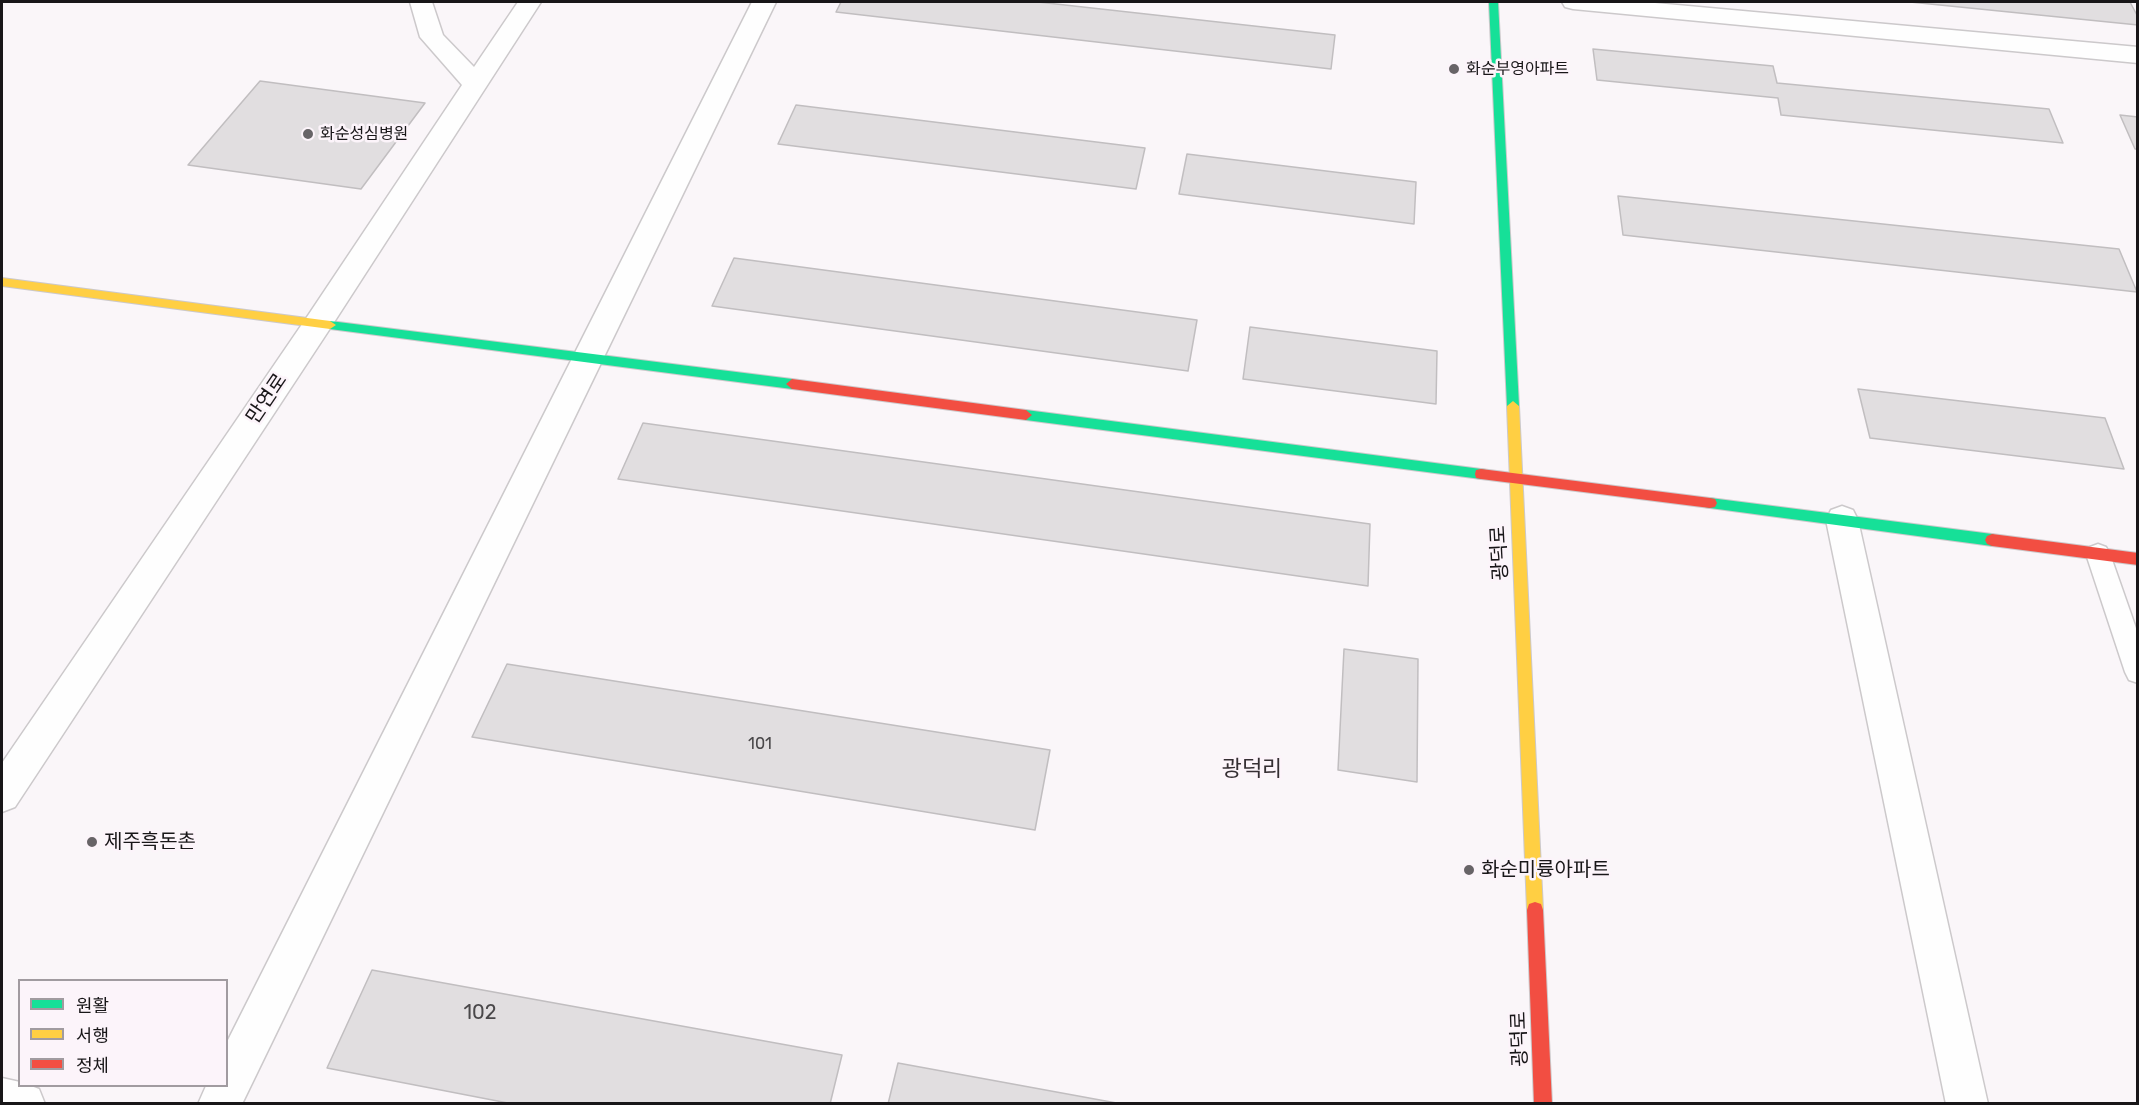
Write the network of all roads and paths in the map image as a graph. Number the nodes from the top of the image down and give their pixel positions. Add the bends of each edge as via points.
1 (421, 2) edge
2 (529, 2) edge
3 (764, 2) edge
4 (1493, 2) edge
5 (1573, 2) edge
6 (2138, 55) edge
7 (476, 84) junction
8 (2, 282) edge
9 (318, 322) junction
10 (589, 357) junction
11 (1516, 478) junction
12 (1842, 520) junction
13 (2098, 554) junction
14 (2138, 559) edge
15 (2138, 672) edge
16 (2, 794) edge
17 (228, 1086) edge
18 (227, 1087) edge
19 (2, 1099) edge
20 (24, 1104) edge
21 (219, 1104) edge
22 (1543, 1104) edge
23 (1967, 1104) edge

1 - 7 street via 432,37
2 - 7 street, 만연로
3 - 10 street
4 - 11 street, 광덕로
5 - 6 street
7 - 9 street, 만연로
8 - 9 street
9 - 10 street
9 - 16 street, 만연로
10 - 11 street
10 - 17 street
11 - 12 street
11 - 22 street, 광덕로
12 - 13 street
12 - 23 street
13 - 14 street
13 - 15 lane
18 - 21 street
19 - 20 street

